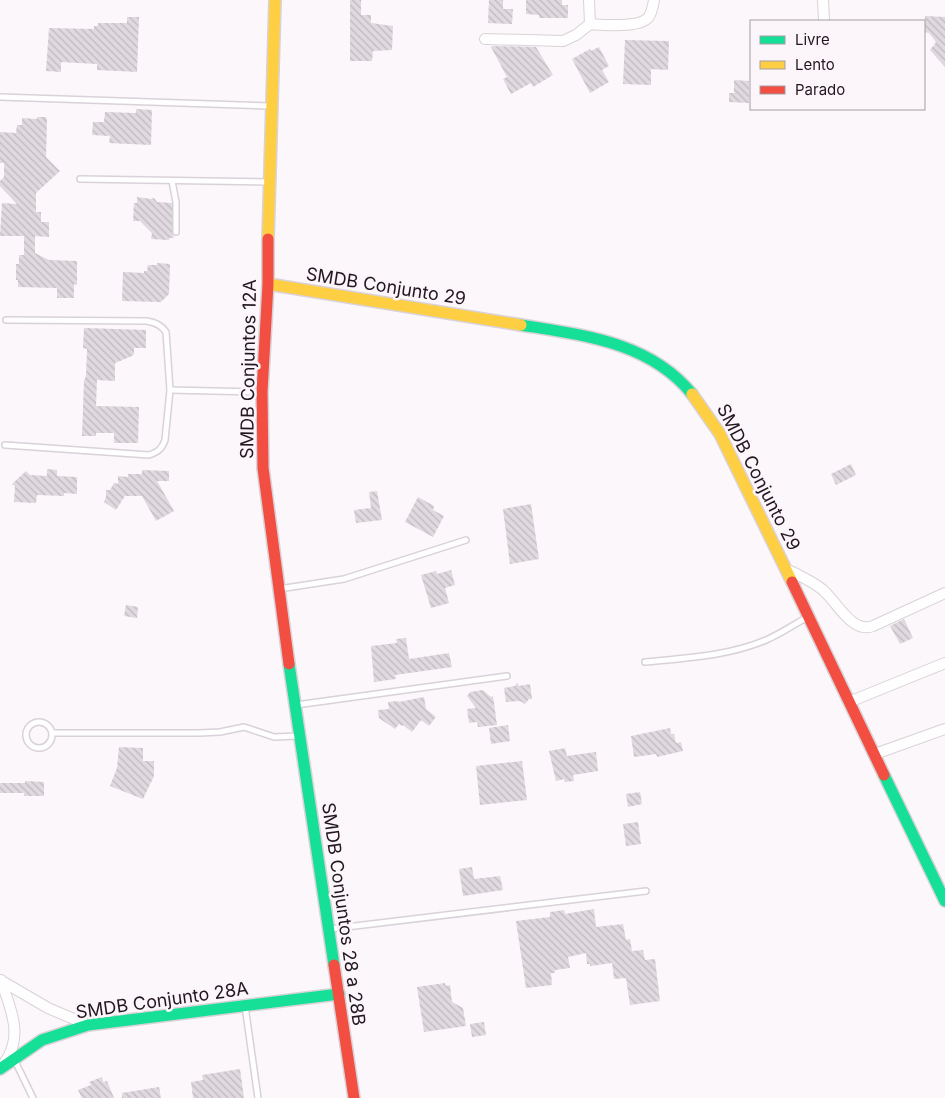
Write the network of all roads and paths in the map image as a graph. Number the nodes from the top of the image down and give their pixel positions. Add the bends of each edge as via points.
1 (275, 0) edge
2 (589, 0) edge
3 (654, 0) edge
4 (823, 0) edge
5 (824, 20) edge
6 (590, 24) junction
7 (485, 39) dead end
8 (0, 97) edge
9 (272, 106) junction
10 (80, 179) dead end
11 (172, 181) junction
12 (269, 182) junction
13 (176, 232) dead end
14 (268, 284) junction
15 (6, 320) dead end
16 (170, 390) junction
17 (262, 392) junction
18 (5, 444) dead end
19 (466, 540) dead end
20 (786, 569) junction
21 (279, 589) junction
22 (945, 593) edge
23 (809, 617) junction
24 (645, 662) dead end
25 (945, 663) edge
26 (507, 676) dead end
27 (849, 702) junction
28 (295, 705) junction
29 (945, 728) edge
30 (52, 733) junction
31 (300, 736) junction
32 (875, 754) junction
33 (941, 881) edge
34 (646, 891) dead end
35 (945, 901) edge
36 (329, 929) junction
37 (0, 980) edge
38 (339, 994) junction
39 (245, 1006) junction
40 (88, 1025) junction
41 (14, 1058) junction
42 (0, 1069) edge
43 (33, 1098) edge
44 (258, 1098) edge
45 (354, 1098) edge

1 - 9 street, SMDB Conjuntos 12A
2 - 6 street
3 - 6 street via 651,14 642,23
4 - 5 street
6 - 7 street via 563,41
8 - 9 lane
9 - 12 street, SMDB Conjuntos 12A
10 - 11 lane
11 - 12 lane
11 - 13 lane
12 - 14 street, SMDB Conjuntos 12A
14 - 17 street, SMDB Conjuntos 12A
14 - 20 street, SMDB Conjunto 29 via 572,333 616,343 647,356 675,374 702,404
15 - 16 lane via 155,323 166,332
16 - 17 lane
16 - 18 lane via 165,440 157,453 148,455
17 - 21 street, SMDB Conjuntos 12A via 263,468
19 - 21 lane via 344,579
20 - 22 street via 822,589 855,624 865,629
20 - 23 street, SMDB Conjunto 29
21 - 28 street, SMDB Conjuntos 12A
23 - 24 lane via 766,640 734,651
23 - 27 street, SMDB Conjunto 29
25 - 27 street
26 - 28 lane
27 - 32 street, SMDB Conjunto 29
28 - 31 street, SMDB Conjuntos 12A
29 - 32 street
30 - 30 lane via 44,723 36,722 26,734 36,748 51,742
30 - 31 lane via 200,733 244,728 274,737
31 - 36 street, SMDB Conjuntos 28 a 28B
32 - 33 street, SMDB Conjunto 29
33 - 35 street, SMDB Conjunto 29
34 - 36 lane
36 - 38 street, SMDB Conjuntos 28 a 28B
37 - 40 street via 48,1008
37 - 42 street via 15,1029 14,1046
38 - 39 street, SMDB Conjunto 28A
38 - 45 street, SMDB Conjuntos 28 a 28B
39 - 40 street, SMDB Conjunto 28A
39 - 44 lane
40 - 41 street, SMDB Conjunto 28A via 42,1040
41 - 42 street, SMDB Conjunto 28A
41 - 43 lane

